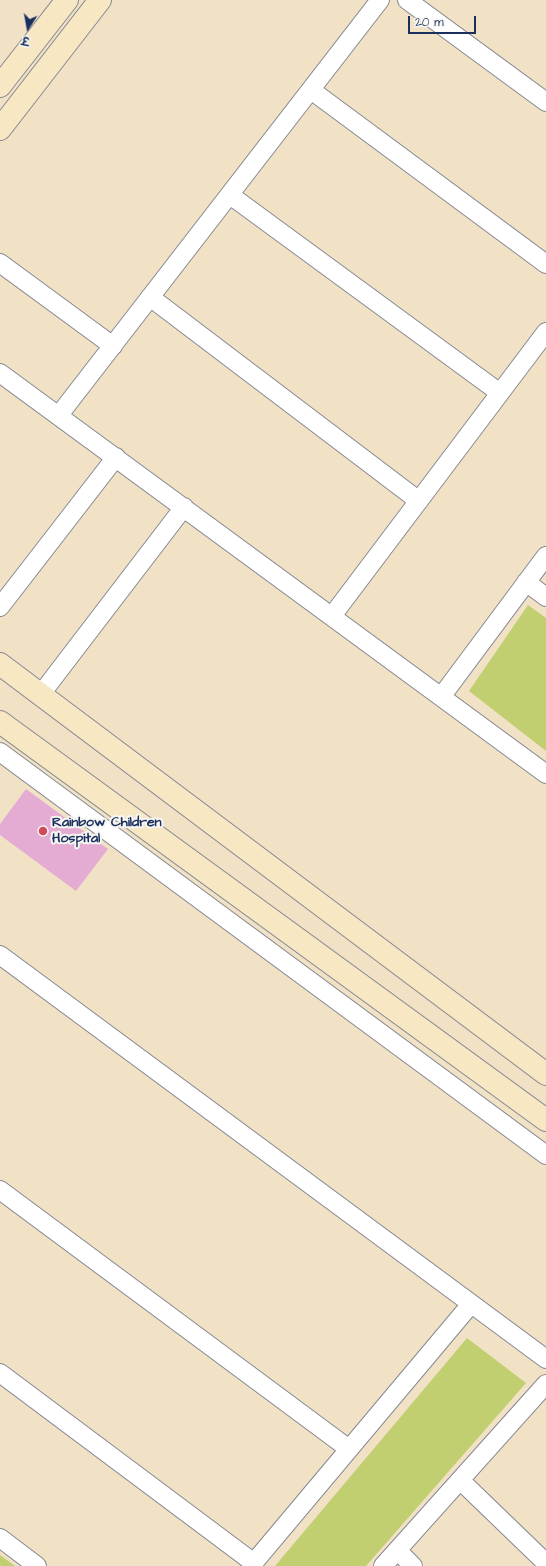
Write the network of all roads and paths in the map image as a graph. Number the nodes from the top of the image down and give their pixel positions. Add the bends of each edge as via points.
1 (67, 0) edge
2 (100, 0) edge
3 (380, 0) edge
4 (407, 0) edge
5 (0, 86) edge
6 (311, 90) junction
7 (543, 93) edge
8 (0, 129) edge
9 (230, 195) junction
10 (0, 263) edge
11 (546, 264) edge
12 (150, 297) junction
13 (546, 332) edge
14 (113, 346) junction
15 (0, 373) edge
16 (500, 393) junction
17 (59, 415) junction
18 (116, 457) junction
19 (419, 501) junction
20 (184, 507) junction
21 (546, 556) edge
22 (526, 582) junction
23 (546, 597) edge
24 (0, 607) edge
25 (332, 616) junction
26 (0, 664) edge
27 (41, 694) junction
28 (441, 697) junction
29 (0, 722) edge
30 (0, 752) edge
31 (546, 774) edge
32 (0, 955) edge
33 (546, 1074) edge
34 (546, 1120) edge
35 (546, 1155) edge
36 (0, 1190) edge
37 (471, 1304) junction
38 (546, 1359) edge
39 (0, 1373) edge
40 (546, 1384) edge
41 (349, 1449) junction
42 (460, 1480) junction
43 (0, 1538) edge
44 (397, 1550) junction
45 (546, 1563) edge
46 (252, 1564) edge
47 (37, 1566) edge
48 (383, 1566) edge
49 (413, 1566) edge

1 - 5 street
2 - 8 street
3 - 6 street
4 - 7 street
6 - 9 street
6 - 11 street
9 - 12 street
9 - 16 street
10 - 14 street
12 - 14 street
12 - 19 street
13 - 16 street
14 - 17 street
15 - 17 street
16 - 19 street
17 - 18 street
18 - 20 street
18 - 24 street
19 - 25 street
20 - 25 street
20 - 27 street
21 - 22 street
22 - 23 street
22 - 28 street
25 - 28 street
26 - 27 street
27 - 33 street
28 - 31 street
29 - 34 street
30 - 35 street
32 - 37 street
36 - 41 street
37 - 38 street
37 - 41 street
39 - 46 street
40 - 42 street
41 - 46 street
42 - 44 street
42 - 45 street
43 - 47 street
44 - 48 street
44 - 49 street

